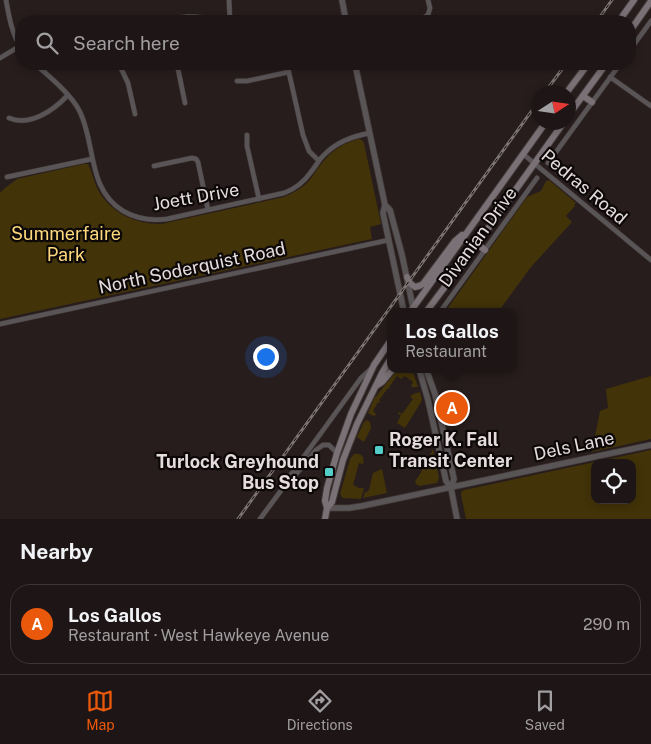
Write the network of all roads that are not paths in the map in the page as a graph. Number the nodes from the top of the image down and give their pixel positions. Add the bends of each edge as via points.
1 (229, 0) edge
2 (342, 0) edge
3 (428, 0) edge
4 (634, 0) edge
5 (4, 2) edge
6 (650, 5) edge
7 (230, 15) edge
8 (345, 15) edge
9 (428, 15) edge
10 (623, 15) edge
11 (651, 21) edge
12 (636, 22) edge
13 (15, 35) edge
14 (636, 42) edge
15 (15, 50) edge
16 (0, 58) edge
17 (43, 70) edge
18 (122, 70) edge
19 (178, 70) edge
20 (356, 70) edge
21 (584, 70) edge
22 (602, 70) edge
23 (615, 70) edge
24 (289, 72) joint
25 (610, 77) junction
26 (237, 81) dead end
27 (572, 85) edge
28 (68, 95) junction
29 (583, 96) junction
30 (592, 102) junction
31 (185, 103) dead end
32 (576, 105) edge
33 (651, 106) edge
34 (135, 114) dead end
35 (9, 118) dead end
36 (540, 130) edge
37 (558, 130) edge
38 (370, 133) junction
39 (247, 135) dead end
40 (523, 154) junction
41 (92, 159) junction
42 (319, 161) junction
43 (535, 164) junction
44 (548, 164) dead end
45 (154, 166) dead end
46 (7, 177) dead end
47 (537, 178) dead end
48 (259, 200) junction
49 (385, 205) junction
50 (208, 210) junction
51 (472, 226) junction
52 (389, 240) junction
53 (477, 244) junction
54 (485, 250) junction
55 (651, 260) edge
56 (407, 277) junction
57 (403, 308) edge
58 (413, 308) edge
59 (414, 308) edge
60 (429, 308) edge
61 (443, 308) edge
62 (0, 324) edge
63 (387, 346) edge
64 (387, 365) edge
65 (374, 366) junction
66 (390, 373) edge
67 (420, 373) edge
68 (427, 373) edge
69 (376, 386) junction
70 (651, 445) edge
71 (337, 453) junction
72 (288, 481) junction
73 (451, 488) junction
74 (327, 508) junction
75 (260, 519) edge
76 (325, 519) edge
77 (457, 519) edge

1 - 7 street
2 - 8 street
3 - 9 street
4 - 10 main road
5 - 13 street
6 - 12 main road
11 - 14 street
15 - 16 street
17 - 28 street, Joett Drive
18 - 34 street
19 - 31 street
20 - 38 street
21 - 27 main road
22 - 29 main road
23 - 25 street
24 - 26 street
24 - 42 street via 303,135
25 - 30 street
25 - 33 street
28 - 35 street via 54,108 33,118 20,121
28 - 41 street, Joett Drive via 82,117
29 - 30 main road
29 - 32 main road
30 - 44 street
36 - 40 main road
37 - 43 main road
38 - 42 street, Joett Drive via 339,142
38 - 49 street
39 - 48 street
40 - 43 street, Pedras Road
40 - 51 main road
41 - 46 street
41 - 50 street, Joett Drive via 103,192 128,214 156,220
42 - 48 street, Joett Drive via 297,186
43 - 53 main road
43 - 55 street, Pedras Road
45 - 50 street via 196,159
47 - 54 street, Divanian Drive
48 - 50 street, Joett Drive
49 - 52 street via 383,213
49 - 56 street via 390,210
51 - 56 main road via 455,241 424,284 415,287
51 - 59 main road
52 - 57 street
52 - 62 street, North Soderquist Road
53 - 54 main road
53 - 60 main road
54 - 61 street, Divanian Drive
56 - 58 street
63 - 65 main road
64 - 69 main road
65 - 71 main road
65 - 72 street via 361,378
66 - 69 main road
67 - 73 street via 446,481
68 - 73 street via 454,479
69 - 74 main road via 353,434 332,502
70 - 73 street, Dels Lane
71 - 72 street via 329,445 320,446
71 - 74 main road via 325,501
72 - 75 street
73 - 74 street, Dels Lane via 359,507
73 - 77 street
74 - 76 main road

